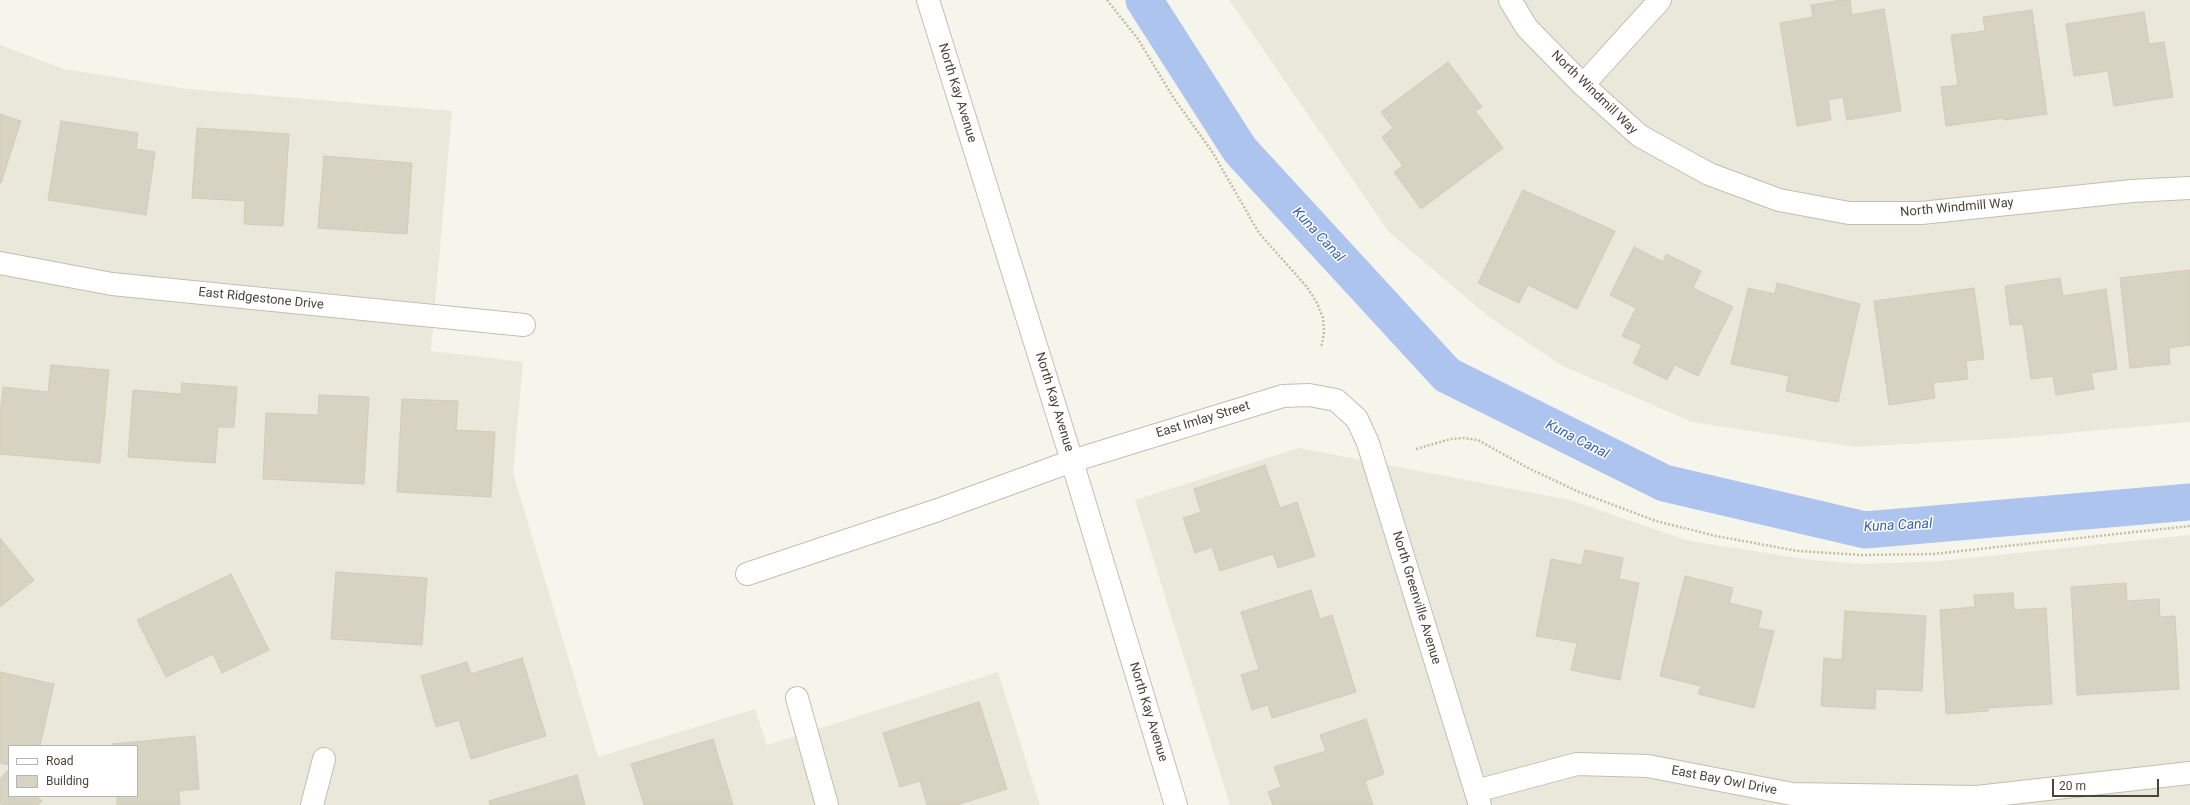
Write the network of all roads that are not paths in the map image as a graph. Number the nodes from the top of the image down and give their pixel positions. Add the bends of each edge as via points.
1 (928, 0) edge
2 (1510, 0) edge
3 (1660, 0) edge
4 (1583, 84) junction
5 (2190, 188) edge
6 (0, 263) edge
7 (524, 325) dead end
8 (1336, 400) joint
9 (1072, 461) junction
10 (747, 574) dead end
11 (796, 698) dead end
12 (324, 759) dead end
13 (2190, 772) edge
14 (1478, 798) edge
15 (1978, 801) edge
16 (312, 805) edge
17 (827, 805) edge
18 (1176, 805) edge

1 - 9 street, North Kay Avenue
2 - 4 street, North Windmill Way via 1527,28
3 - 4 street
4 - 5 street, North Windmill Way via 1640,136 1709,174 1778,200 1841,211 1921,213 2132,191
6 - 7 street, East Ridgestone Drive via 112,284
8 - 9 street, East Imlay Street via 1309,395 1283,396
8 - 14 street, North Greenville Avenue via 1356,419 1368,443
9 - 10 street, East Imlay Street via 938,510
9 - 18 street, North Kay Avenue
11 - 17 street
12 - 16 street
13 - 15 street, East Bay Owl Drive
14 - 15 street, East Bay Owl Drive via 1577,764 1648,766 1792,794

